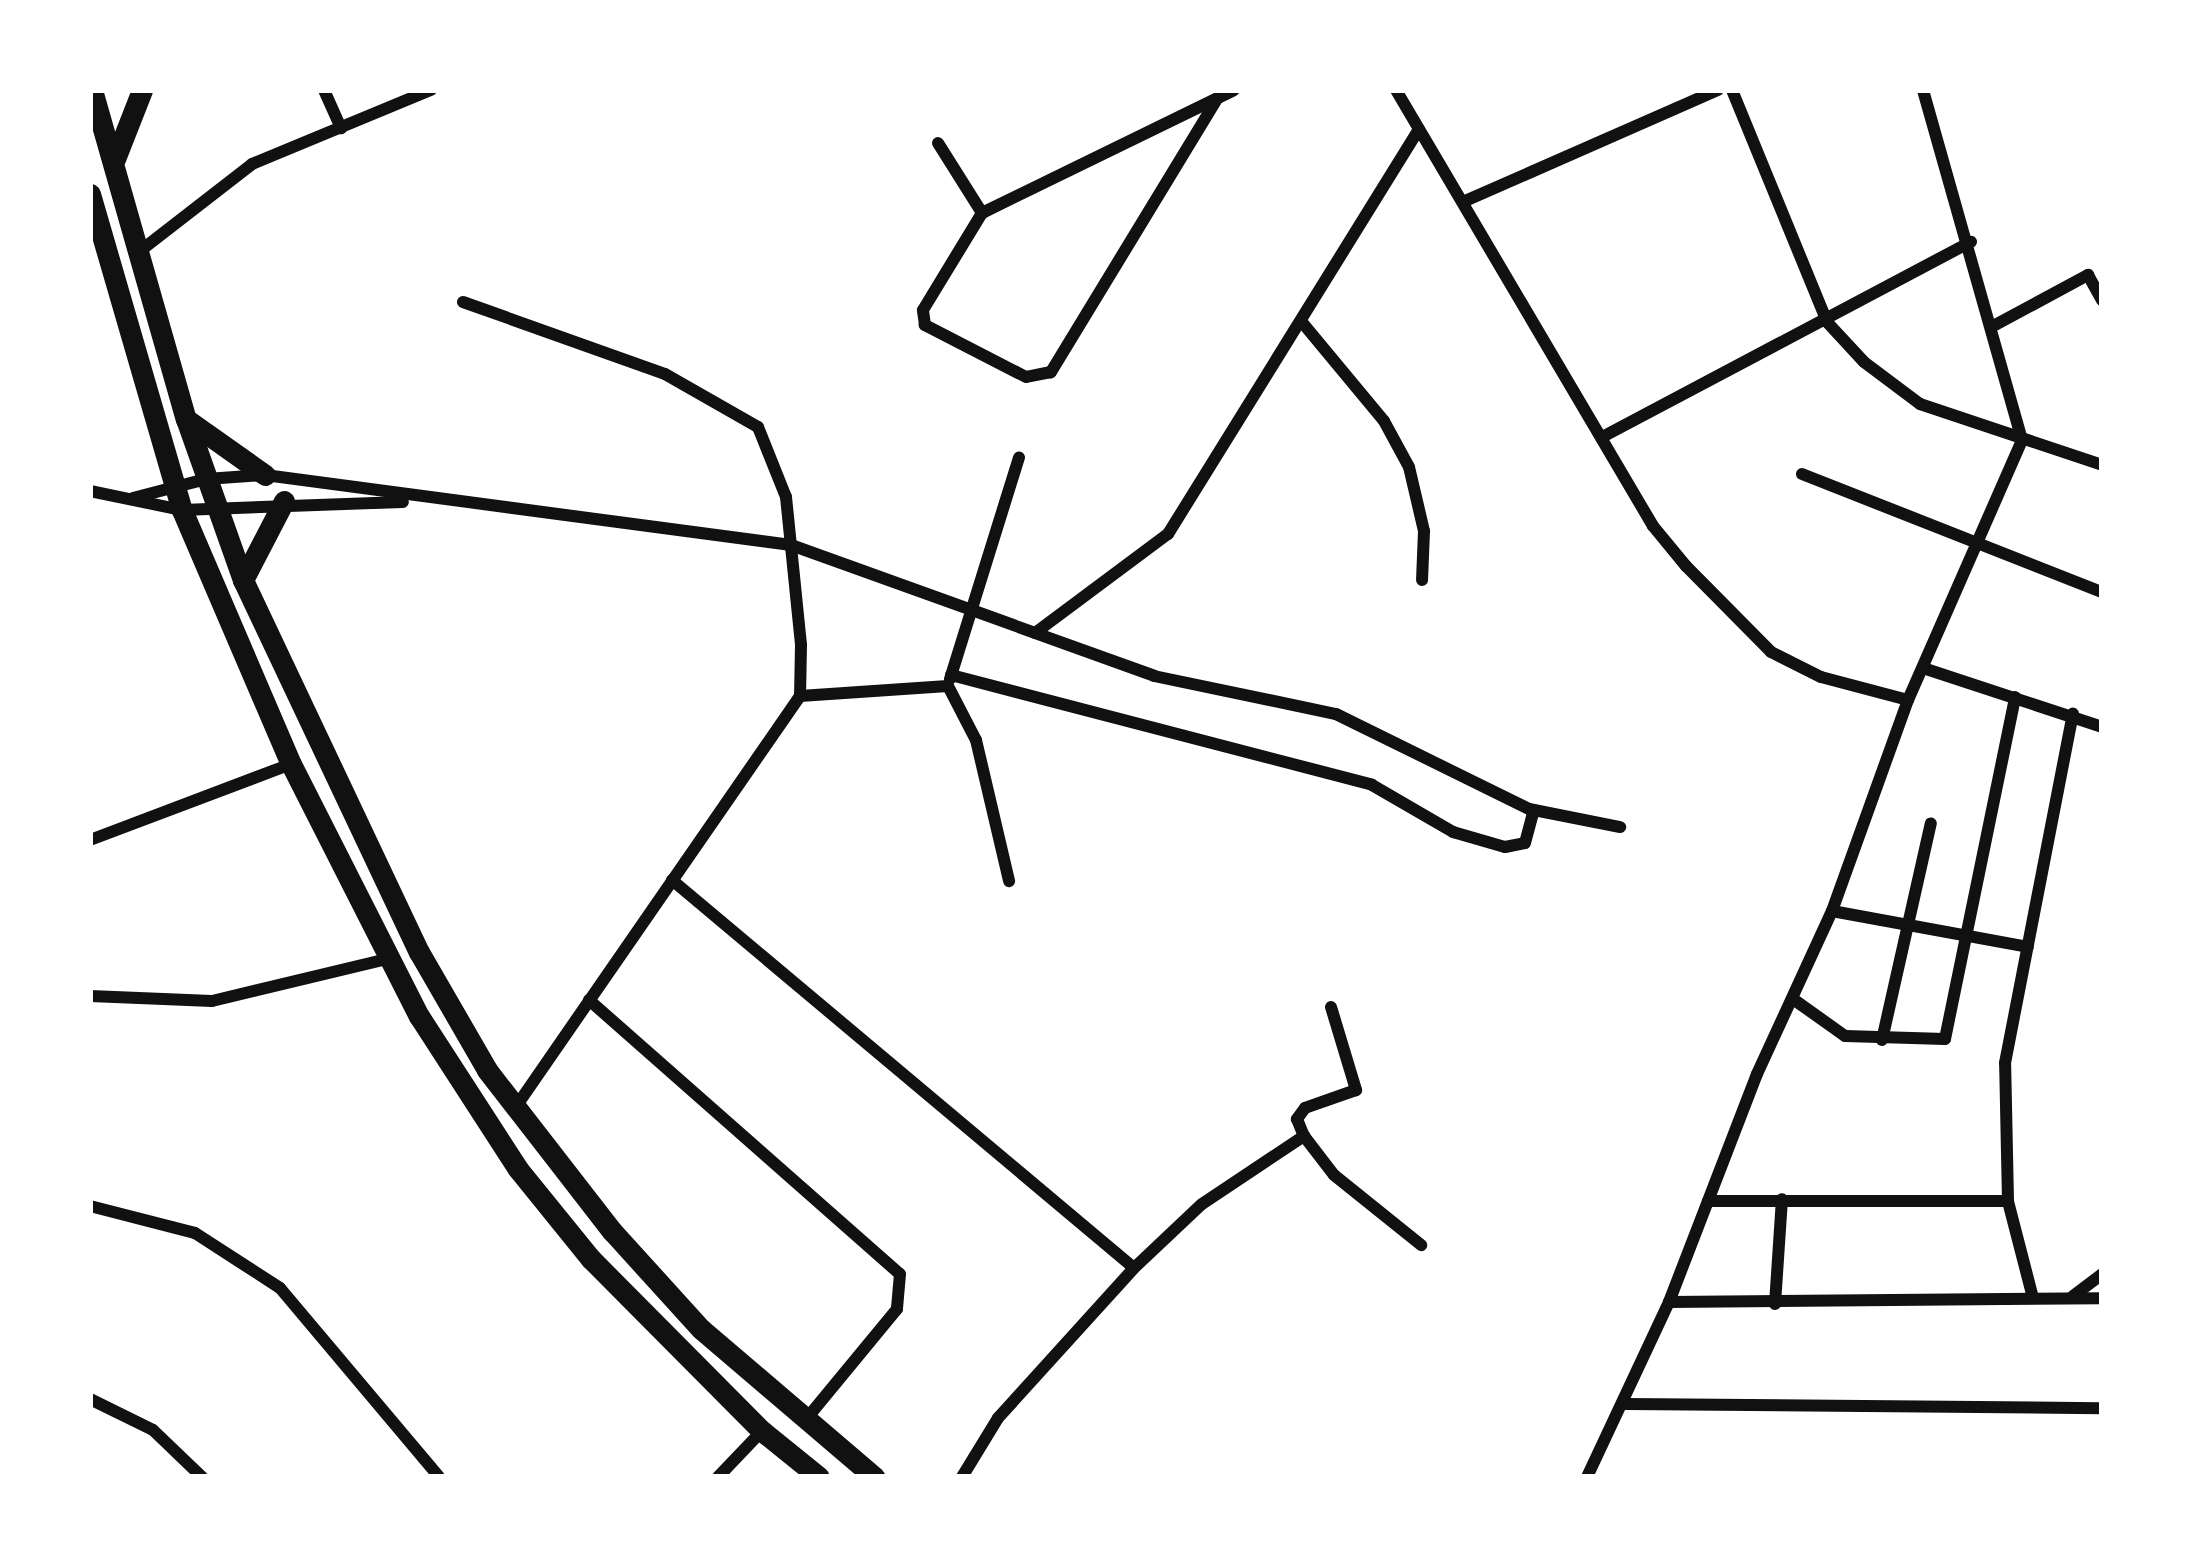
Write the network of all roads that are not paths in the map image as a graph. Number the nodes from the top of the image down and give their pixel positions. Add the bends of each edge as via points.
1 (92, 90) edge
2 (142, 90) edge
3 (324, 90) edge
4 (431, 90) edge
5 (1234, 90) edge
6 (1396, 90) edge
7 (1718, 90) edge
8 (1732, 90) edge
9 (1923, 90) edge
10 (1217, 99) junction
11 (340, 128) junction
12 (1419, 129) junction
13 (938, 143) dead end
14 (115, 159) junction
15 (90, 194) edge
16 (1465, 201) junction
17 (982, 213) junction
18 (1971, 242) junction
19 (140, 251) junction
20 (2102, 300) edge
21 (463, 302) dead end
22 (1301, 321) junction
23 (1827, 322) junction
24 (1995, 325) junction
25 (186, 419) junction
26 (1606, 435) junction
27 (2022, 440) junction
28 (1019, 457) dead end
29 (2102, 465) edge
30 (1802, 474) dead end
31 (265, 476) junction
32 (206, 478) junction
33 (174, 486) junction
34 (90, 491) edge
35 (133, 498) junction
36 (284, 500) junction
37 (423, 501) junction
38 (216, 505) junction
39 (182, 510) junction
40 (1975, 542) junction
41 (791, 545) junction
42 (243, 580) junction
43 (1422, 580) dead end
44 (2102, 592) edge
45 (968, 607) junction
46 (1035, 633) junction
47 (1924, 668) junction
48 (950, 680) junction
49 (800, 696) junction
50 (2015, 697) junction
51 (1908, 700) junction
52 (2073, 714) junction
53 (2102, 727) edge
54 (291, 764) junction
55 (1534, 809) junction
56 (1930, 823) dead end
57 (1620, 827) dead end
58 (90, 840) edge
59 (672, 880) junction
60 (1009, 881) dead end
61 (1832, 911) junction
62 (1907, 925) junction
63 (1967, 936) junction
64 (2028, 947) junction
65 (387, 959) junction
66 (90, 996) edge
67 (1793, 999) junction
68 (589, 1000) junction
69 (1331, 1007) dead end
70 (1882, 1040) junction
71 (514, 1108) junction
72 (1304, 1136) junction
73 (1783, 1199) junction
74 (1708, 1201) junction
75 (2008, 1201) junction
76 (90, 1206) edge
77 (1421, 1245) dead end
78 (1134, 1268) junction
79 (2102, 1274) edge
80 (2072, 1297) junction
81 (2032, 1298) junction
82 (2102, 1298) edge
83 (1670, 1302) junction
84 (1775, 1304) junction
85 (90, 1399) edge
86 (1626, 1404) junction
87 (2102, 1408) edge
88 (803, 1423) junction
89 (762, 1431) junction
90 (1598, 1462) junction
91 (202, 1477) edge
92 (439, 1477) edge
93 (718, 1477) edge
94 (820, 1477) edge
95 (874, 1477) edge
96 (962, 1477) edge
97 (1587, 1477) edge
98 (1606, 1477) edge

1 - 14 highway
2 - 14 highway
3 - 11 street
4 - 11 street
5 - 10 street
6 - 12 street
7 - 16 street
8 - 23 street
9 - 18 street
10 - 17 street
10 - 17 street via 1051,372 1026,377 934,333 922,310
11 - 19 street via 233,175
12 - 16 street
12 - 22 street
13 - 17 street
14 - 19 highway
15 - 33 highway
16 - 26 street
18 - 23 street
18 - 24 street
19 - 25 highway
20 - 24 street via 2088,275
21 - 41 street via 665,374 739,410 779,470
22 - 43 street via 1373,406 1409,467 1424,531
22 - 46 street via 1168,534
23 - 26 street
23 - 27 street via 1902,395
24 - 27 street
25 - 31 highway
25 - 32 highway
26 - 51 street via 1653,526 1746,633 1821,677
27 - 29 street
27 - 40 street
28 - 45 street
30 - 40 street
31 - 32 street
31 - 37 street
32 - 33 street
32 - 38 highway
33 - 35 street
33 - 39 highway
34 - 35 street
35 - 39 street
36 - 37 street
36 - 38 street
36 - 42 highway
37 - 41 street
38 - 39 street
38 - 42 highway
39 - 54 highway
40 - 44 street
40 - 47 street
41 - 45 street
41 - 49 street
42 - 71 highway via 378,874
45 - 46 street
45 - 48 street
46 - 55 street via 1154,676 1336,714
47 - 50 street
47 - 51 street
48 - 49 street
48 - 55 street via 1372,785 1453,832 1505,847 1525,843
48 - 60 street via 976,740
49 - 59 street
50 - 52 street
50 - 63 street
51 - 61 street
52 - 53 street
52 - 64 street
54 - 58 street
54 - 65 highway
55 - 57 street
56 - 62 street
59 - 68 street
59 - 78 street
61 - 62 street
61 - 67 street
62 - 63 street
62 - 70 street
63 - 64 street
63 - 70 street via 1945,1039
64 - 75 street via 2005,1063
65 - 66 street via 212,1001
65 - 89 highway via 518,1169 621,1291
67 - 70 street via 1832,1032
67 - 74 street
68 - 71 street
68 - 88 street via 900,1274 897,1309
69 - 72 street via 1355,1090 1305,1108 1298,1119
71 - 88 highway via 686,1312
72 - 77 street via 1334,1175
72 - 78 street via 1202,1204
73 - 74 street
73 - 75 street
73 - 84 street
74 - 83 street
75 - 81 street
76 - 92 street via 195,1234 280,1288
78 - 96 street via 1015,1397
79 - 80 street
80 - 81 street
80 - 82 street
81 - 84 street
83 - 84 street
83 - 86 street
85 - 91 street via 154,1430
86 - 87 street
86 - 90 street
88 - 95 highway
89 - 93 street
89 - 94 highway
90 - 97 street
90 - 98 street

